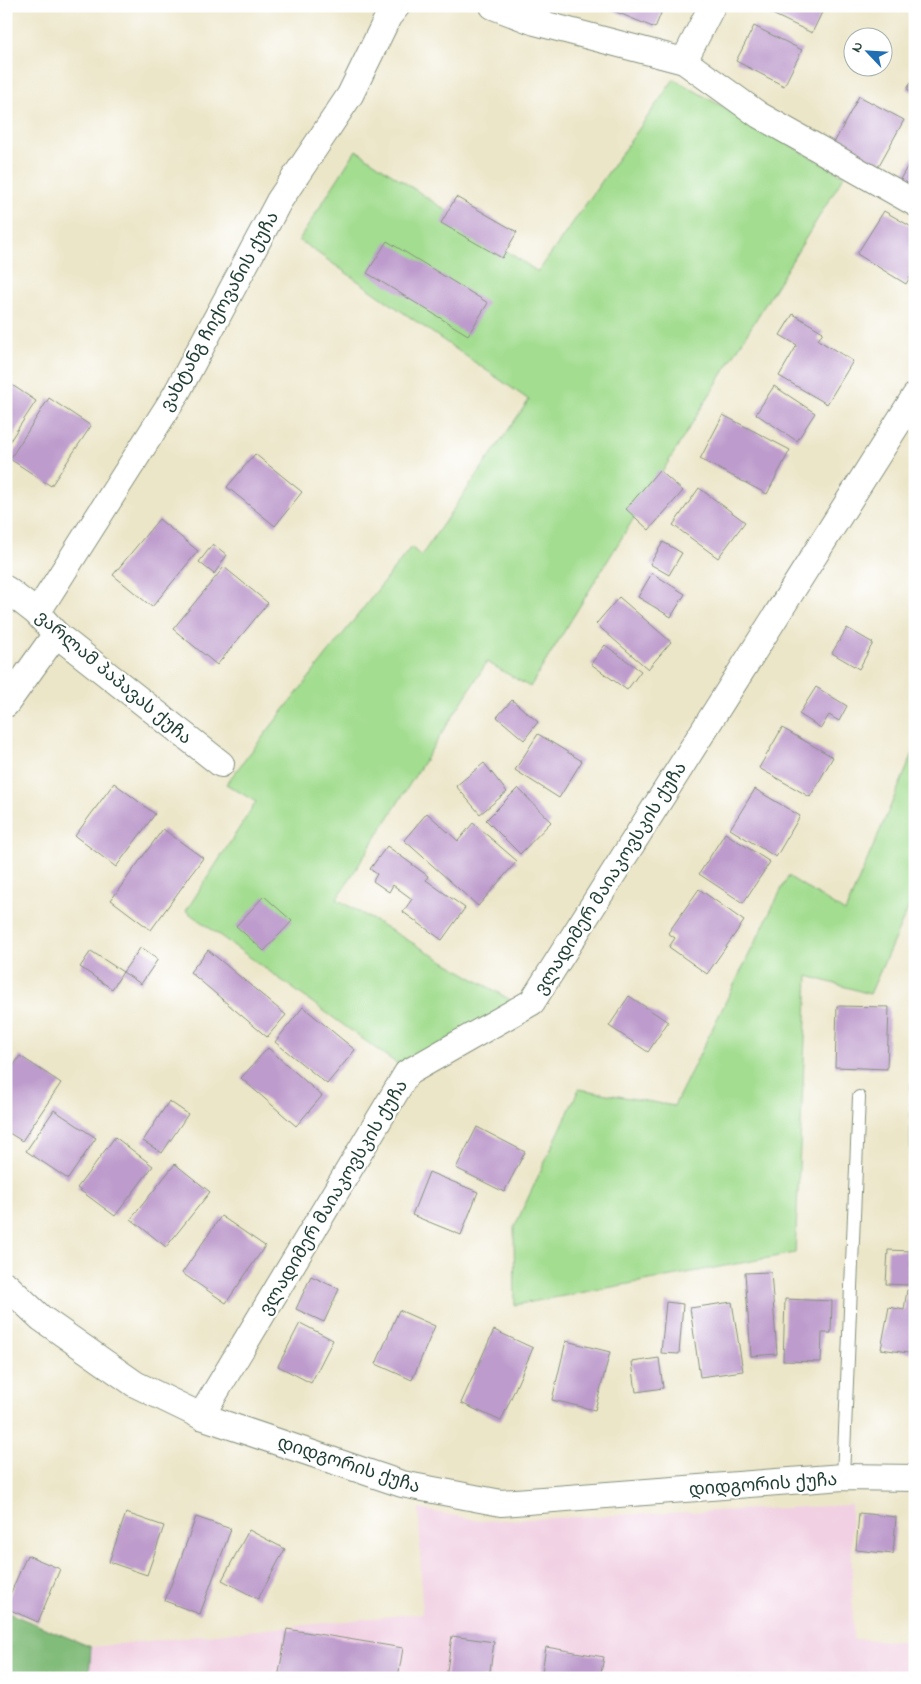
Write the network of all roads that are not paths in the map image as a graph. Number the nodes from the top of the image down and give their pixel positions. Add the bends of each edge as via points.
1 (397, 6) edge
2 (493, 6) edge
3 (712, 6) edge
4 (684, 61) junction
5 (915, 203) edge
6 (915, 396) edge
7 (6, 589) edge
8 (37, 613) junction
9 (56, 634) junction
10 (6, 704) edge
11 (221, 764) dead end
12 (859, 1097) dead end
13 (6, 1285) edge
14 (201, 1416) junction
15 (843, 1477) junction
16 (915, 1478) edge

1 - 8 street, ვახტანგ ჩიქოვანის ქუჩა via 388,17 350,96 279,201 175,396
2 - 4 street via 535,22
3 - 4 street
4 - 5 street via 759,115
6 - 14 street, ვლადიმერ მაიაკოვსკის ქუჩა via 532,1002 407,1074
7 - 8 street, ვარლამ პაპავას ქუჩა
8 - 9 street, ვარლამ პაპავას ქუჩა
9 - 10 street
9 - 11 street, ვარლამ პაპავას ქუჩა
12 - 15 lane
13 - 14 street, დიდგორის ქუჩა via 41,1318 135,1384
14 - 15 street, დიდგორის ქუჩა via 402,1484 501,1503
15 - 16 street, დიდგორის ქუჩა

